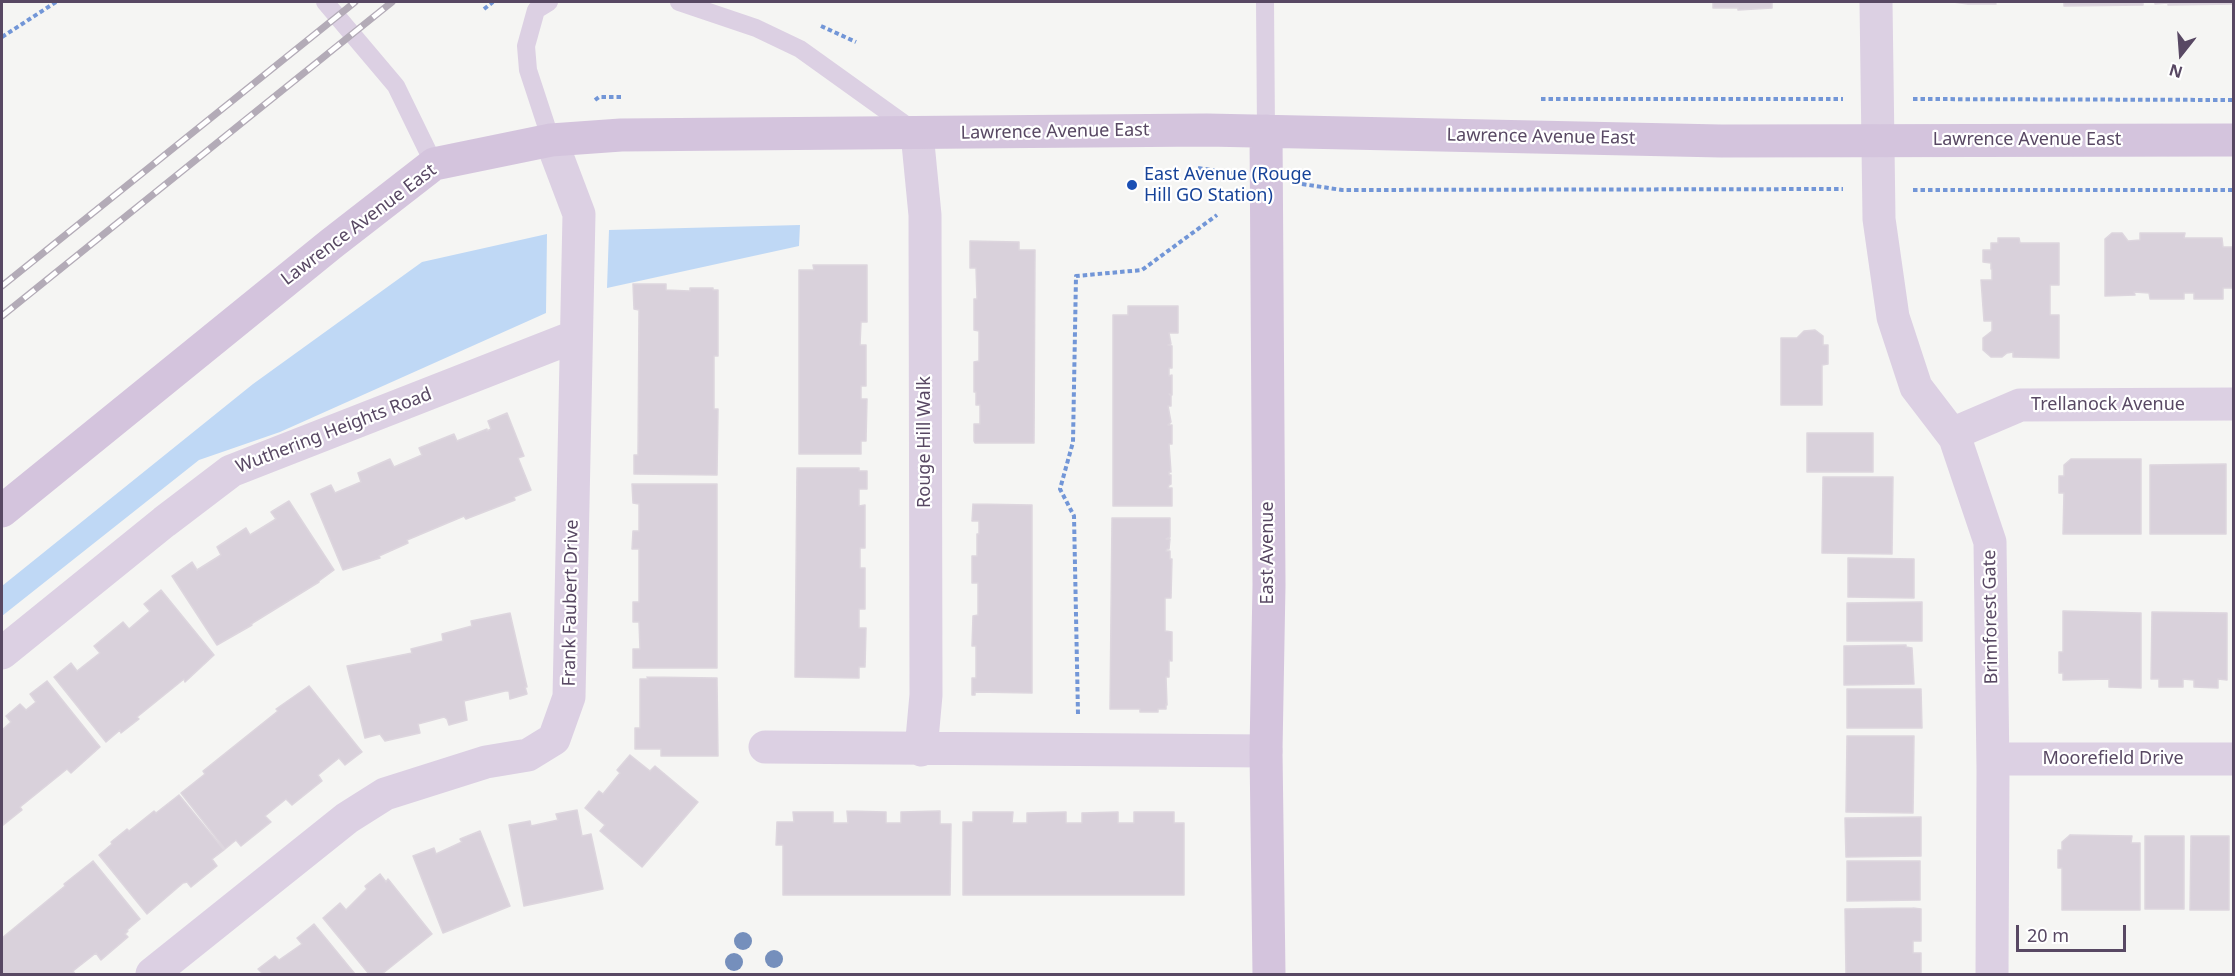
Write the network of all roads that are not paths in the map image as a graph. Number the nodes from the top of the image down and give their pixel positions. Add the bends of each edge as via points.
1 (325, 2) edge
2 (549, 2) edge
3 (680, 2) edge
4 (1265, 2) edge
5 (1876, 2) edge
6 (1266, 131) junction
7 (917, 133) junction
8 (551, 140) junction
9 (1879, 140) junction
10 (2234, 140) edge
11 (434, 164) junction
12 (576, 336) junction
13 (2234, 404) edge
14 (1952, 434) junction
15 (2, 511) edge
16 (2, 653) edge
17 (765, 747) dead end
18 (921, 750) junction
19 (1266, 752) junction
20 (1993, 759) junction
21 (2234, 759) edge
22 (152, 975) edge
23 (1269, 975) edge
24 (1992, 975) edge

1 - 11 lane via 396,86
2 - 8 lane via 536,10 526,46 528,70
3 - 7 lane via 756,28 800,49
4 - 6 lane
5 - 9 street, Brimforest Gate
6 - 7 street, Lawrence Avenue East
6 - 9 street, Lawrence Avenue East
6 - 19 street, East Avenue
7 - 8 street, Lawrence Avenue East via 621,135
7 - 18 street, Rouge Hill Walk via 925,215 926,695
8 - 11 street, Lawrence Avenue East
8 - 12 street, Frank Faubert Drive via 579,214
9 - 10 street, Lawrence Avenue East
9 - 14 street, Brimforest Gate via 1879,219 1893,316 1916,387
11 - 15 street, Lawrence Avenue East
12 - 16 street, Wuthering Heights Road via 231,471
12 - 22 street, Frank Faubert Drive via 569,697 554,740 528,755 486,762 385,794 347,818
13 - 14 street, Trellanock Avenue via 2020,405
14 - 20 street, Brimforest Gate via 1990,542
17 - 18 street
18 - 19 street
19 - 23 street, East Avenue
20 - 21 street, Moorefield Drive
20 - 24 street, Brimforest Gate

